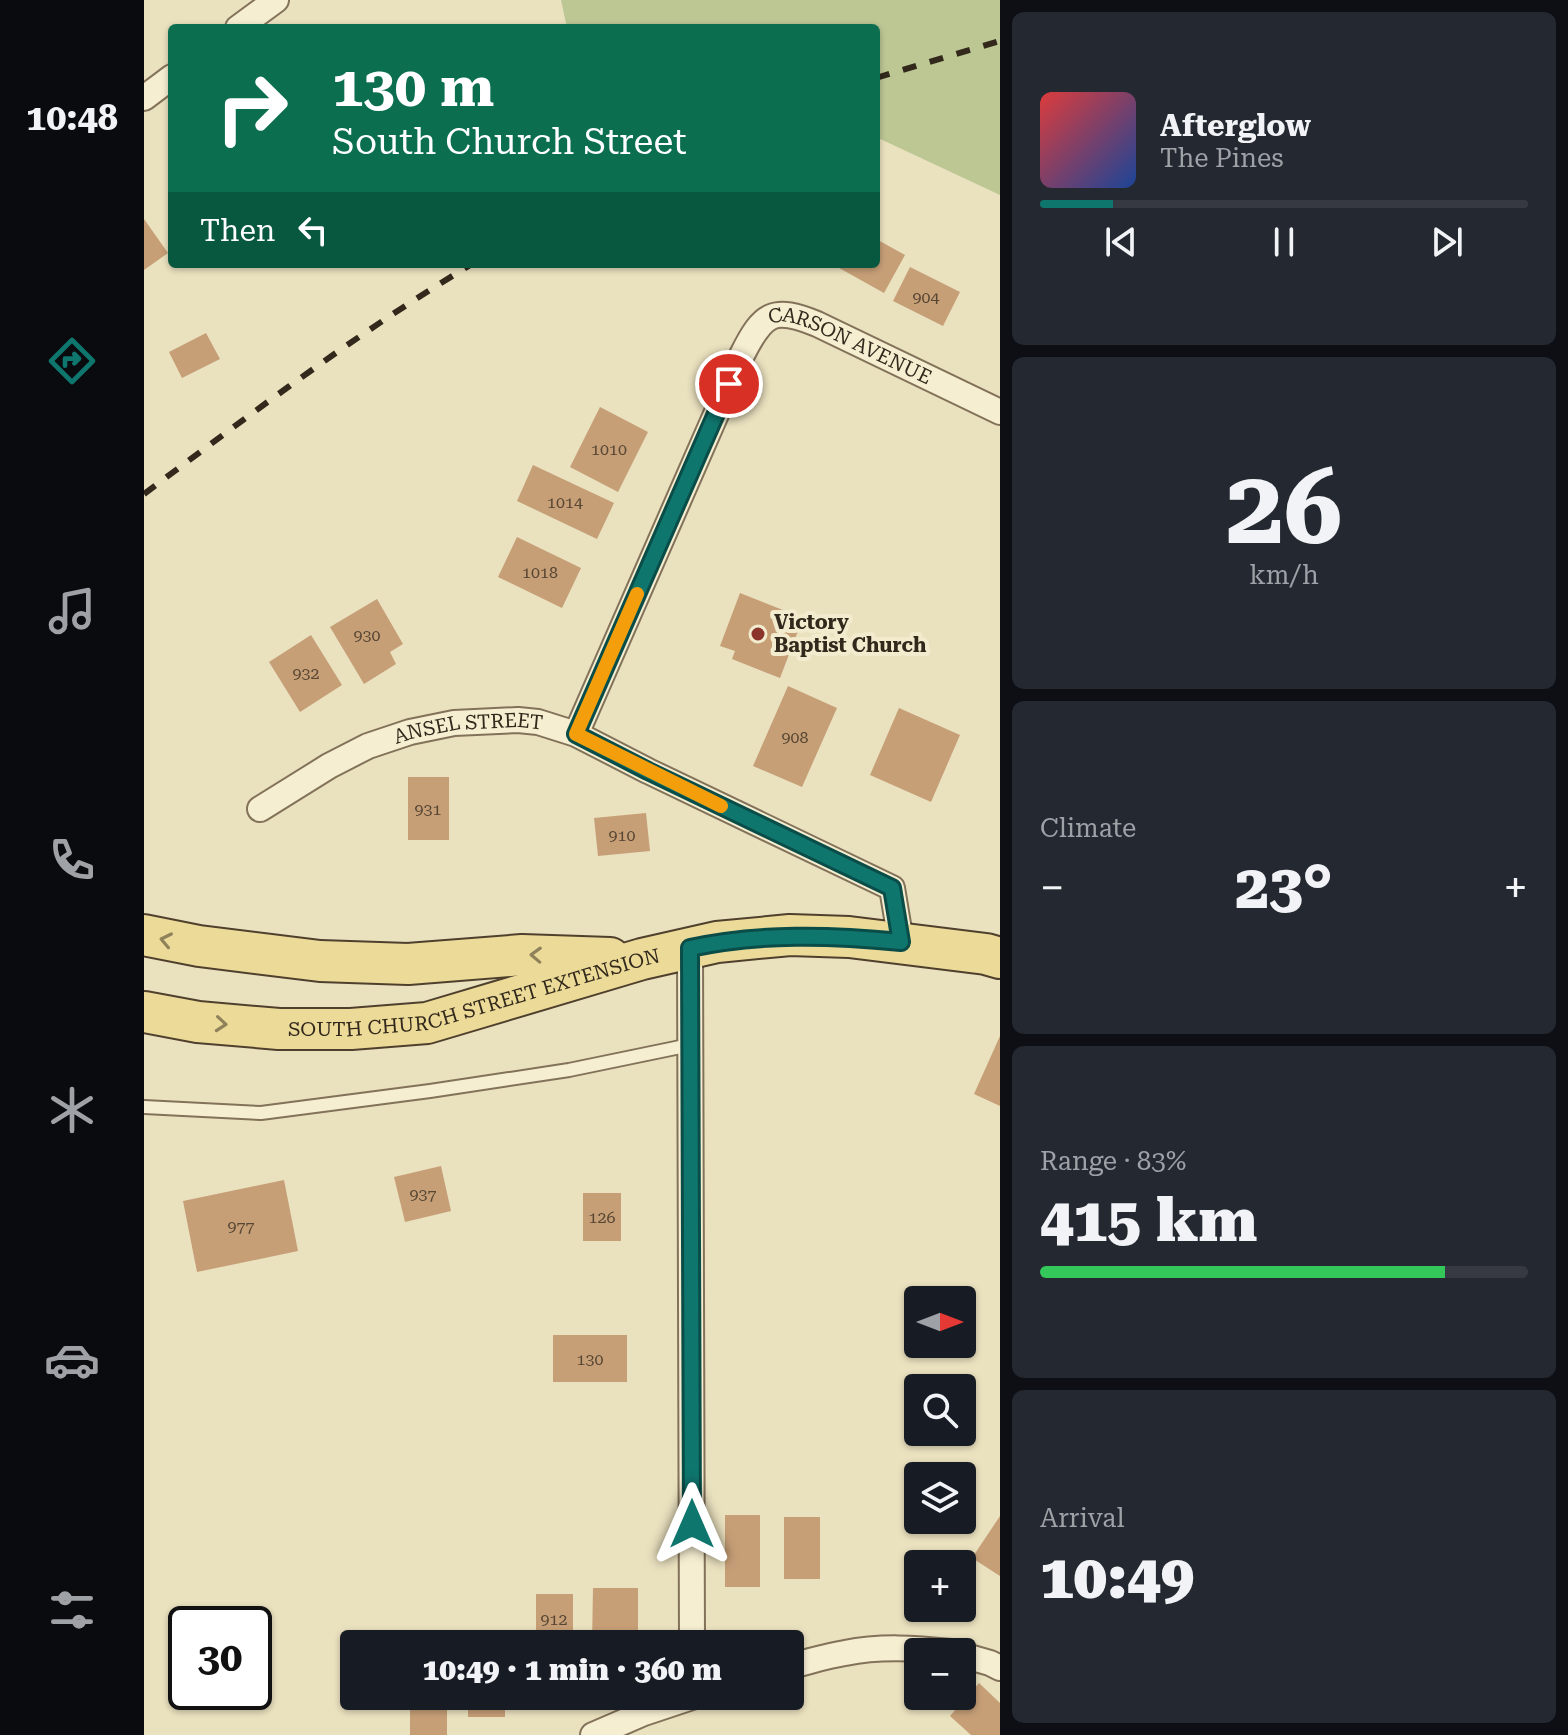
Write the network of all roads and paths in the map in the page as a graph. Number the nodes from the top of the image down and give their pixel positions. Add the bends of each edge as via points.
1 (276, 0) edge
2 (243, 24) edge
3 (168, 80) edge
4 (144, 98) edge
5 (1000, 412) edge
6 (576, 734) junction
7 (260, 809) dead end
8 (144, 935) edge
9 (901, 942) junction
10 (690, 948) junction
11 (1000, 958) edge
12 (642, 959) junction
13 (144, 1012) edge
14 (690, 1045) junction
15 (144, 1107) edge
16 (692, 1630) edge
17 (904, 1648) edge
18 (976, 1660) edge
19 (804, 1663) edge
20 (1000, 1668) edge
21 (653, 1710) edge
22 (593, 1735) edge

1 - 2 street
3 - 4 street
5 - 6 street, CARSON AVENUE via 817,324 794,315 772,315 754,331 742,355
6 - 7 street, ANSEL STREET via 518,720 454,723 410,732 329,766
6 - 9 street, ANSEL STREET via 892,888
12 -> 8 main road, SOUTH CHURCH STREET EXTENSION via 522,955 408,964 320,961
9 - 10 main road via 790,935
9 - 11 main road
10 - 12 main road
10 - 14 street
13 -> 12 main road, SOUTH CHURCH STREET EXTENSION via 279,1029 427,1023
14 - 15 lane via 569,1070 261,1113
14 - 16 street
17 - 19 street
18 - 20 street
21 - 22 street

